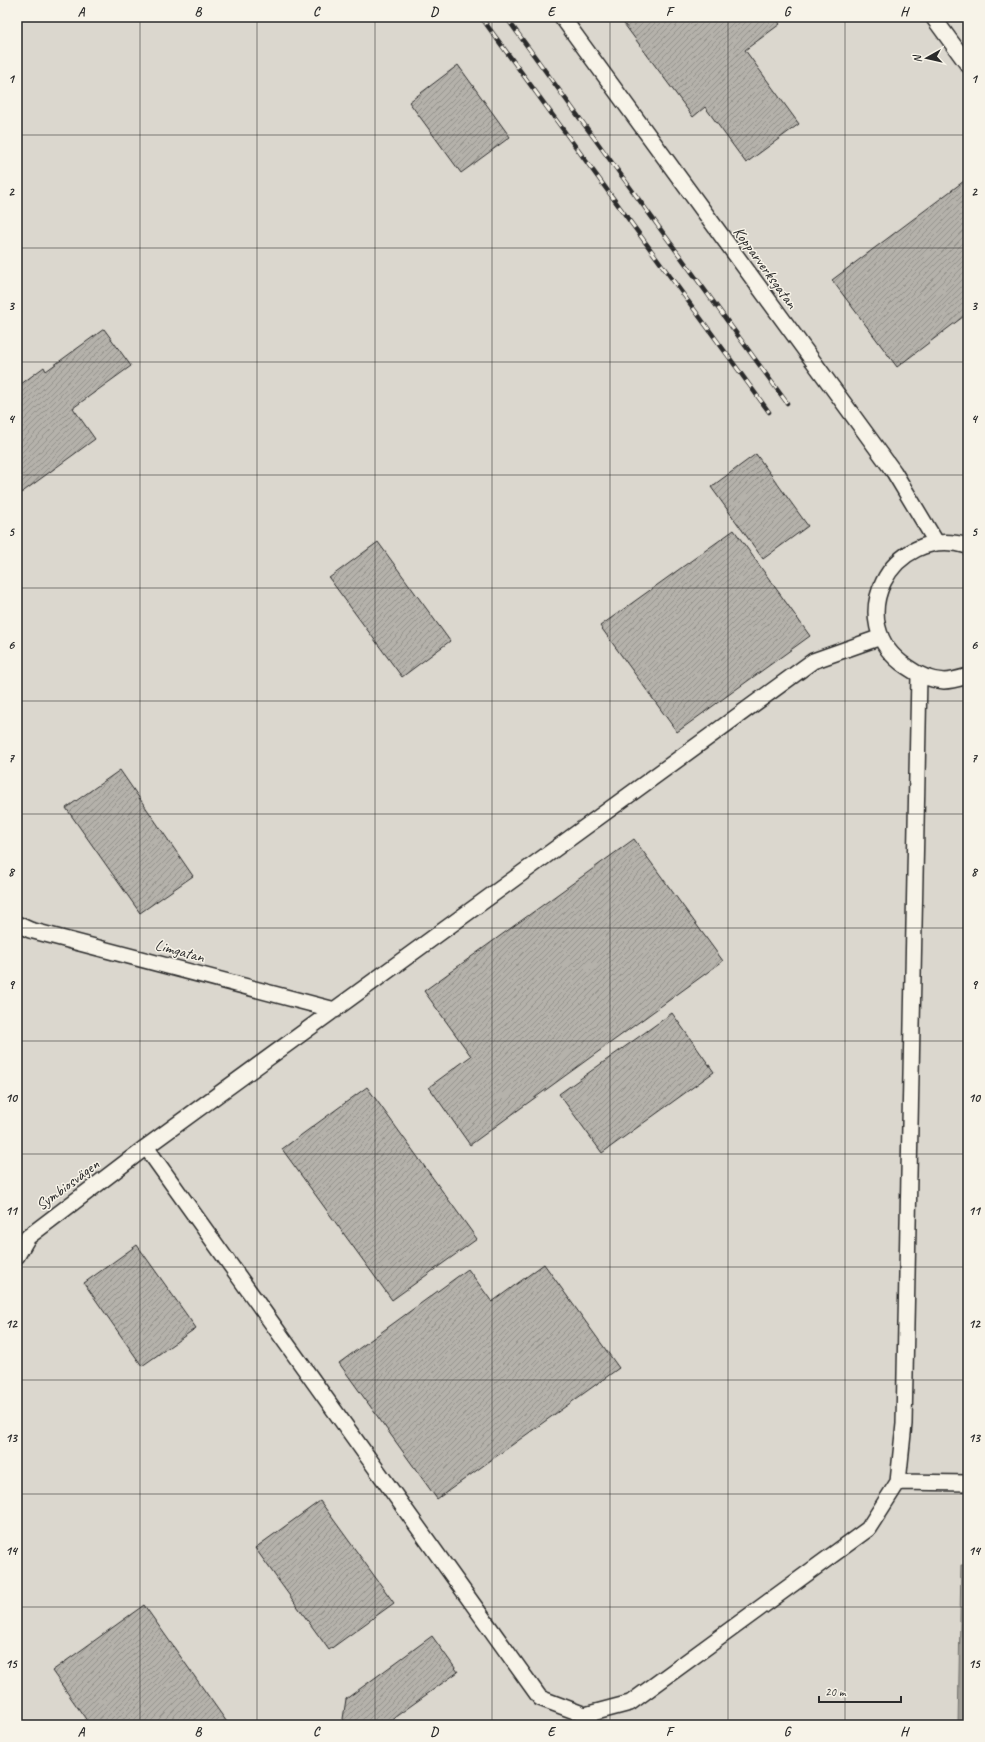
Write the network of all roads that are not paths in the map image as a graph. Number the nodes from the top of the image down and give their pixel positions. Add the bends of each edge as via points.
1 (562, 17) edge
2 (933, 17) edge
3 (968, 65) edge
4 (936, 542) junction
5 (968, 546) edge
6 (881, 637) junction
7 (919, 676) junction
8 (968, 676) edge
9 (17, 924) edge
10 (335, 1010) junction
11 (146, 1147) junction
12 (17, 1256) edge
13 (898, 1482) junction
14 (968, 1483) edge

1 - 4 lane, Kopparverksgatan via 894,472
2 - 3 lane
4 - 5 lane via 955,542
4 - 6 lane via 916,548 899,560 885,576 877,596 876,616
6 - 7 lane via 896,660
6 - 10 lane, Symbiosvägen via 813,661
7 - 8 lane via 944,681
7 - 13 lane via 904,1424
9 - 10 lane, Limgatan via 30,930
10 - 11 lane, Symbiosvägen
11 - 12 lane, Symbiosvägen via 28,1237
11 - 13 lane via 540,1698 585,1715 630,1703 868,1529
13 - 14 lane

